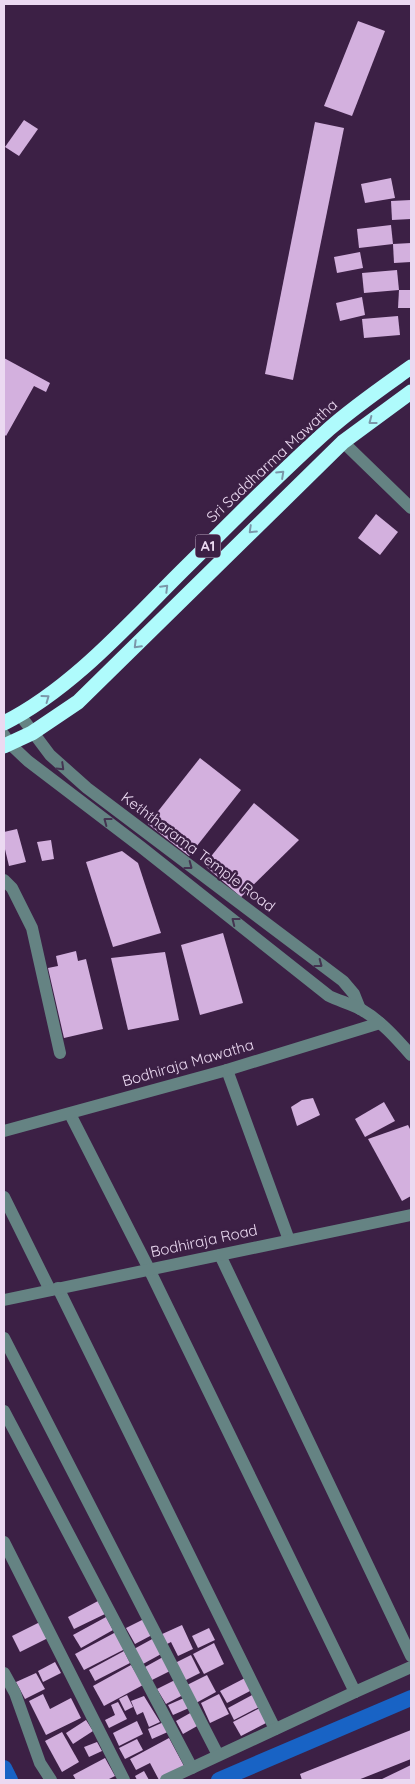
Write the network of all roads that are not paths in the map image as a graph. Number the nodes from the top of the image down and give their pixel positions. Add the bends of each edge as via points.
1 (411, 367) edge
2 (411, 392) edge
3 (343, 442) junction
4 (411, 508) edge
5 (20, 715) junction
6 (4, 723) edge
7 (32, 733) junction
8 (6, 741) edge
9 (149, 836) junction
10 (141, 847) junction
11 (4, 880) edge
12 (276, 931) junction
13 (262, 943) junction
14 (360, 1008) junction
15 (380, 1023) junction
16 (60, 1053) dead end
17 (411, 1055) edge
18 (227, 1070) junction
19 (70, 1114) junction
20 (4, 1131) edge
21 (4, 1197) edge
22 (411, 1215) edge
23 (289, 1240) junction
24 (220, 1254) junction
25 (149, 1269) junction
26 (54, 1289) junction
27 (4, 1300) edge
28 (4, 1338) edge
29 (4, 1411) edge
30 (4, 1542) edge
31 (411, 1656) edge
32 (411, 1667) edge
33 (4, 1673) edge
34 (355, 1692) junction
35 (275, 1729) junction
36 (218, 1755) junction
37 (192, 1768) junction
38 (51, 1780) edge
39 (124, 1780) edge
40 (166, 1780) edge

5 -> 1 highway, Sri Saddharma Mawatha / A1 via 92,659 329,429
2 -> 3 highway, A1
3 - 4 street
3 -> 7 highway, A1 via 78,702
5 - 6 highway, Sri Saddharma Mawatha / A1
5 - 7 street, Keththarama Temple Road
7 - 8 highway, A1
7 -> 9 street, Keththarama Temple Road via 66,771
10 -> 8 street, Keththarama Temple Road
9 - 10 street
9 -> 12 street, Keththarama Temple Road
13 -> 10 street, Keththarama Temple Road
11 - 16 street via 12,888 32,928
12 - 13 street
12 -> 14 street, Keththarama Temple Road via 342,981 354,994
13 - 14 street, Keththarama Temple Road via 329,996
14 - 15 street, Keththarama Temple Road
15 - 17 street, Keththarama Temple Road
15 - 18 street, Bodhiraja Mawatha
18 - 19 street, Bodhiraja Mawatha
18 - 23 street
19 - 20 street, Bodhiraja Mawatha
19 - 25 street
21 - 26 street
22 - 23 street, Bodhiraja Road
23 - 24 street, Bodhiraja Road
24 - 25 street, Bodhiraja Road
24 - 31 street
25 - 26 street, Bodhiraja Road
25 - 34 street
26 - 27 street, Bodhiraja Road
26 - 35 street
28 - 36 street
29 - 37 street
30 - 39 street
32 - 34 street
33 - 38 street via 15,1693 40,1764
34 - 35 street
35 - 36 street
36 - 37 street
37 - 40 street

